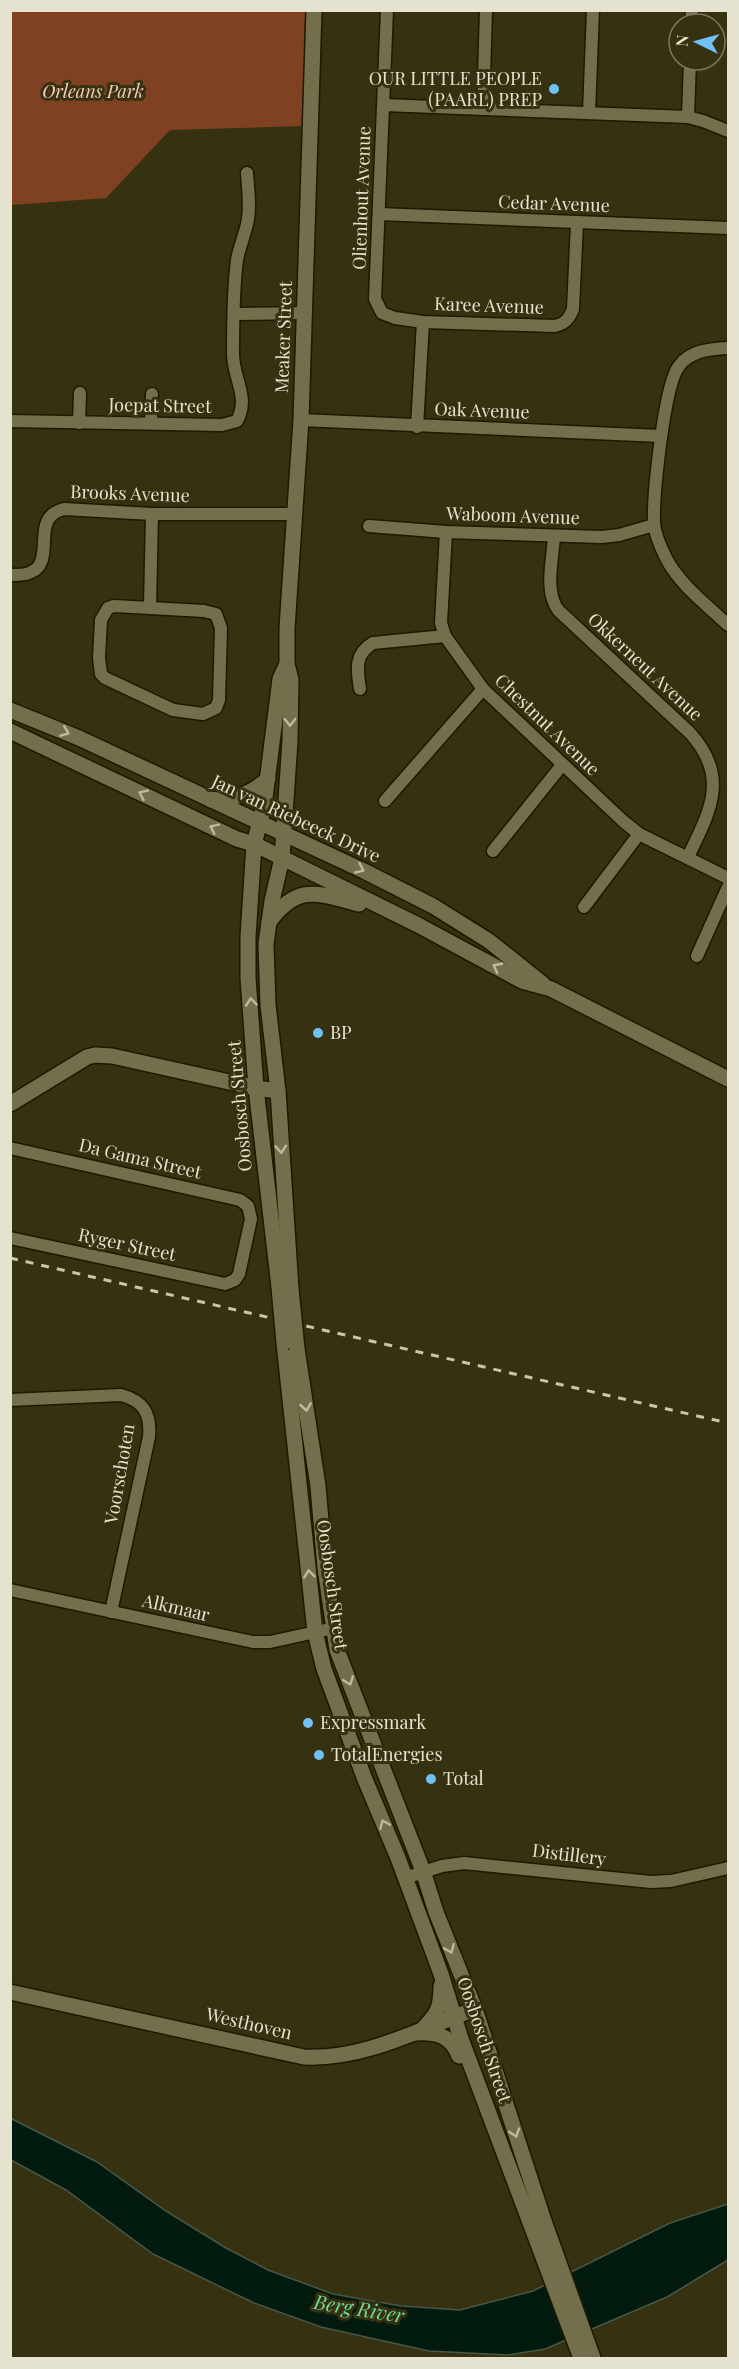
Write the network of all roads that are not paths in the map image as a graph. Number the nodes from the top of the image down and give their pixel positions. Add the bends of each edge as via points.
1 (314, 10) edge
2 (387, 10) edge
3 (486, 10) edge
4 (593, 10) edge
5 (690, 72) edge
6 (384, 105) junction
7 (483, 108) junction
8 (589, 113) junction
9 (688, 117) junction
10 (729, 131) edge
11 (247, 173) dead end
12 (379, 214) junction
13 (577, 223) junction
14 (729, 228) edge
15 (382, 313) joint
16 (234, 314) junction
17 (305, 314) junction
18 (423, 321) junction
19 (729, 348) edge
20 (80, 393) dead end
21 (152, 394) dead end
22 (301, 420) junction
23 (10, 421) edge
24 (79, 423) junction
25 (151, 423) junction
26 (417, 427) junction
27 (661, 436) junction
28 (152, 514) junction
29 (296, 514) junction
30 (654, 525) junction
31 (369, 526) dead end
32 (446, 532) junction
33 (554, 536) junction
34 (10, 575) edge
35 (150, 607) junction
36 (729, 625) edge
37 (445, 636) junction
38 (286, 664) junction
39 (360, 689) dead end
40 (483, 689) junction
41 (10, 710) edge
42 (10, 731) edge
43 (562, 765) junction
44 (268, 779) junction
45 (208, 800) junction
46 (385, 801) dead end
47 (259, 823) junction
48 (639, 834) junction
49 (285, 835) junction
50 (254, 844) junction
51 (493, 851) dead end
52 (688, 857) junction
53 (282, 858) junction
54 (729, 878) edge
55 (729, 887) edge
56 (584, 907) dead end
57 (269, 922) junction
58 (418, 925) junction
59 (697, 956) dead end
60 (550, 989) junction
61 (729, 1079) edge
62 (256, 1088) junction
63 (278, 1091) junction
64 (10, 1104) edge
65 (10, 1148) edge
66 (10, 1238) edge
67 (235, 1280) joint
68 (285, 1288) junction
69 (290, 1346) junction
70 (10, 1400) edge
71 (10, 1590) edge
72 (111, 1612) junction
73 (334, 1628) junction
74 (315, 1632) junction
75 (729, 1868) edge
76 (423, 1871) junction
77 (405, 1878) junction
78 (441, 1974) junction
79 (10, 1992) edge
80 (475, 2009) junction
81 (455, 2017) junction
82 (419, 2032) junction
83 (496, 2131) junction
84 (538, 2223) junction
85 (581, 2358) edge
86 (594, 2358) edge

1 - 17 main road, Meaker Street
2 - 6 street, Olienhout Avenue
3 - 7 street
4 - 8 street
5 - 9 street
6 - 7 street
6 - 12 street, Olienhout Avenue
7 - 8 street
8 - 9 street
9 - 10 street
11 - 16 street, Joepat Street via 249,209 236,263
12 - 13 street, Cedar Avenue
12 - 15 street, Olienhout Avenue via 375,299
13 - 14 street, Cedar Avenue
13 - 18 street, Karee Avenue via 573,309 563,324
15 - 18 street, Karee Avenue
16 - 17 street
16 - 25 street, Joepat Street via 233,356 242,389 237,421 222,425
17 - 22 main road, Meaker Street
18 - 26 street
19 - 27 street via 689,355 678,366 671,381
20 - 24 street
21 - 25 street
22 - 26 street, Oak Avenue
22 - 29 main road, Meaker Street
23 - 24 street, Joepat Street
24 - 25 street, Joepat Street
26 - 27 street, Oak Avenue
27 - 30 street
28 - 29 street, Brooks Avenue
28 - 34 street, Brooks Avenue via 56,511 45,524 43,559 38,569 32,574
28 - 35 street
29 - 38 main road, Meaker Street
30 - 33 street, Waboom Avenue via 610,537
30 - 36 street via 667,560 684,583
31 - 32 street, Waboom Avenue
32 - 33 street, Waboom Avenue
32 - 37 street, Chestnut Avenue via 440,608
33 - 52 street, Okkerneut Avenue via 552,602 690,733 710,763 714,779 709,812
35 - 35 street via 211,612 220,620 219,700 211,712 172,710 101,674 103,613 114,606
37 - 39 street via 366,647 358,662
37 - 40 street, Chestnut Avenue
38 - 44 main road, Meaker Street via 280,679
38 -> 49 main road, Meaker Street via 291,680 291,721
40 - 43 street, Chestnut Avenue
40 - 46 street
41 -> 45 main road, Jan van Riebeeck Drive via 79,738
50 -> 42 main road, Jan van Riebeeck Drive
43 - 48 street, Chestnut Avenue
43 - 51 street
44 - 45 main road via 236,798
44 - 47 main road, Meaker Street
45 - 47 main road, Jan van Riebeeck Drive
47 - 49 main road, Jan van Riebeeck Drive
47 - 50 main road, Meaker Street
48 - 52 street, Chestnut Avenue
48 - 56 street
49 - 53 main road, Meaker Street
49 -> 60 main road, Jan van Riebeeck Drive via 433,906 489,941
50 - 53 main road, Jan van Riebeeck Drive
62 -> 50 main road, Oosbosch Street via 248,978
52 - 54 street, Chestnut Avenue
53 - 57 main road, Oosbosch Street
53 - 58 main road, Jan van Riebeeck Drive
55 - 59 street
57 - 58 main road via 292,898 312,894 364,905
57 - 63 main road, Oosbosch Street via 265,967
60 -> 58 main road, Jan van Riebeeck Drive via 522,981
60 - 61 main road, Jan van Riebeeck Drive
62 - 63 main road
62 - 64 main road via 95,1055
62 - 68 main road, Oosbosch Street
63 -> 68 main road, Oosbosch Street
65 - 67 street, Da Gama Street via 240,1200 248,1206 251,1219
66 - 67 street, Ryger Street via 225,1284
68 - 69 main road, Oosbosch Street, bridge
69 -> 73 main road, Oosbosch Street via 318,1486
74 -> 69 main road, Oosbosch Street
70 - 72 street, Voorschoten via 121,1395 133,1398 148,1414 149,1437
71 - 72 street, Alkmaar
72 - 74 street, Alkmaar via 253,1642
73 - 74 street, Alkmaar
73 -> 76 main road, Oosbosch Street via 337,1650
77 -> 74 main road, Oosbosch Street via 324,1669
75 - 76 street, Distillery via 651,1882 477,1863
76 - 77 street, Distillery
76 -> 80 main road, Oosbosch Street via 435,1912
77 - 78 main road, Oosbosch Street
78 - 81 main road, Oosbosch Street
78 - 82 main road via 441,2004
79 - 82 main road, Westhoven via 304,2057 341,2056
80 - 81 main road, Westhoven
80 -> 84 main road, Oosbosch Street
81 - 82 main road, Westhoven
81 - 83 main road, Oosbosch Street
82 - 83 main road via 440,2035 455,2045 480,2109
83 - 84 main road, Oosbosch Street
84 - 85 main road, Oosbosch Street
84 - 86 main road, Oosbosch Street

